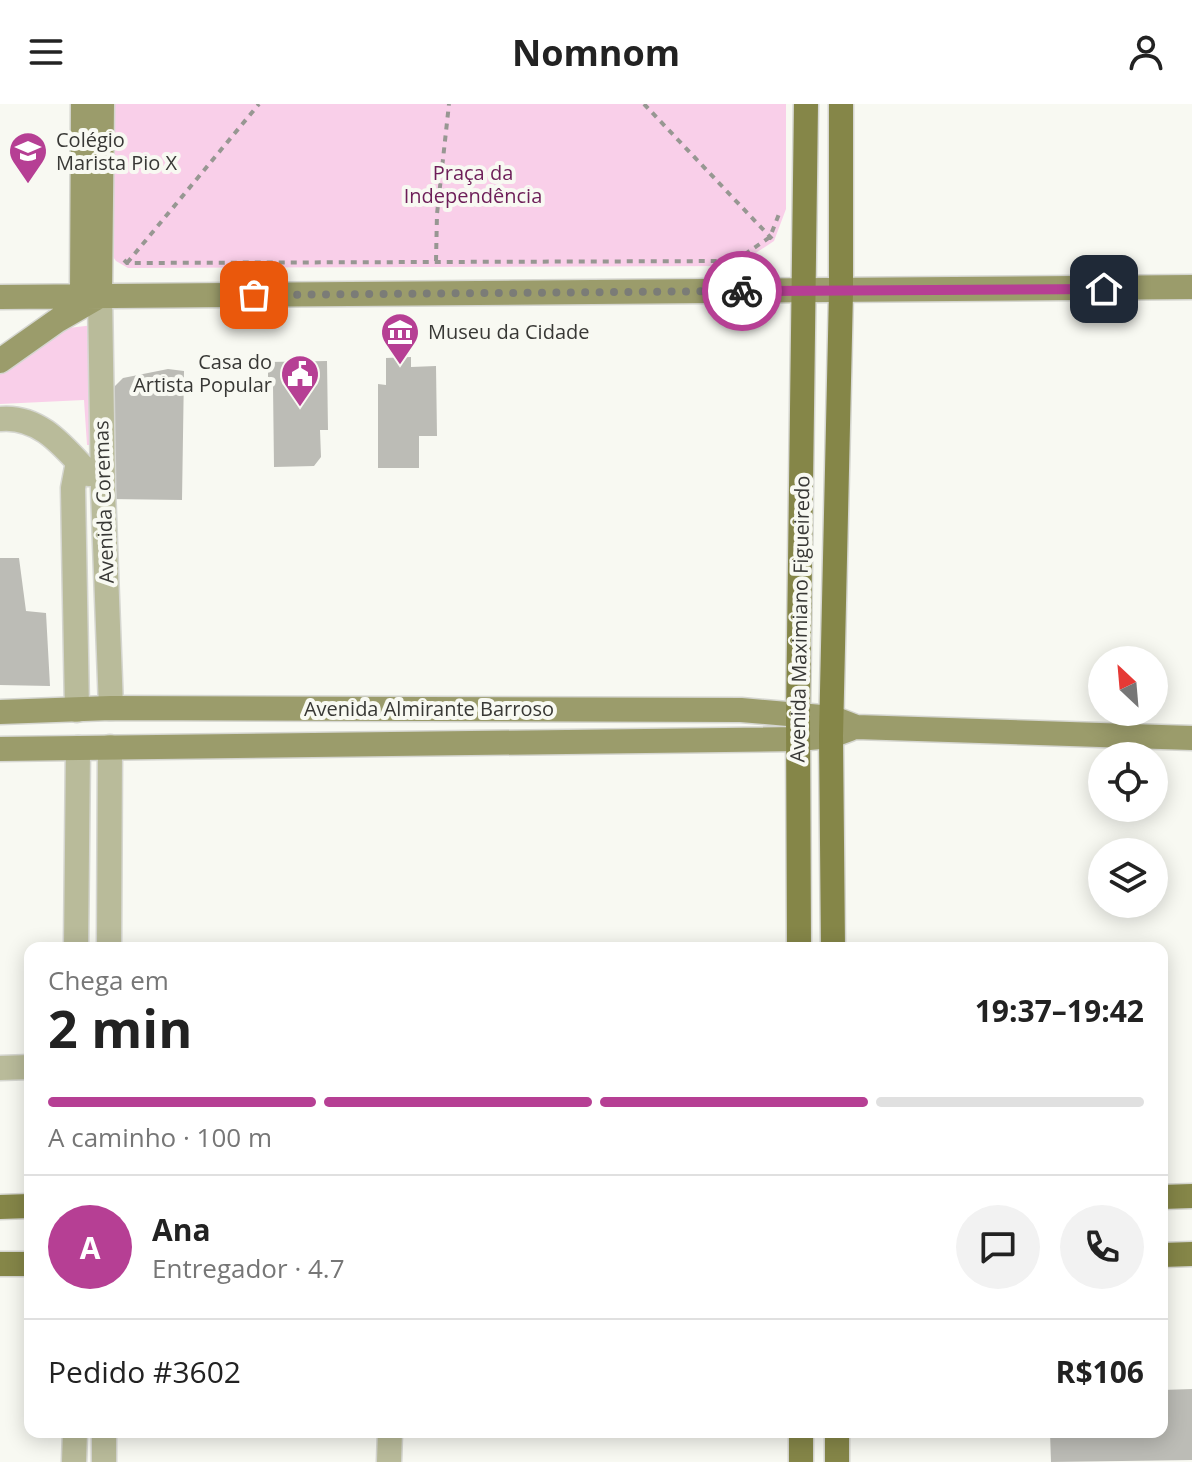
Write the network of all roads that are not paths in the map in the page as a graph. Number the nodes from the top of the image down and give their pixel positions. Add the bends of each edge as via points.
1 (83, 104) edge
2 (102, 104) edge
3 (806, 104) edge
4 (841, 104) edge
5 (1192, 287) edge
6 (803, 291) junction
7 (841, 292) junction
8 (91, 296) junction
9 (0, 297) edge
10 (0, 361) edge
11 (0, 419) edge
12 (78, 462) junction
13 (103, 489) junction
14 (111, 708) junction
15 (77, 710) junction
16 (0, 712) edge
17 (798, 715) junction
18 (832, 727) junction
19 (1192, 738) edge
20 (798, 739) junction
21 (110, 747) junction
22 (78, 748) junction
23 (0, 749) edge
24 (76, 942) edge
25 (109, 942) edge
26 (799, 942) edge
27 (833, 942) edge
28 (24, 1067) edge
29 (0, 1068) edge
30 (1192, 1196) edge
31 (1168, 1197) edge
32 (24, 1206) edge
33 (0, 1207) edge
34 (1192, 1254) edge
35 (1168, 1255) edge
36 (0, 1264) edge
37 (24, 1264) edge
38 (75, 1438) edge
39 (104, 1438) edge
40 (390, 1438) edge
41 (801, 1438) edge
42 (837, 1438) edge
43 (74, 1462) edge
44 (104, 1462) edge
45 (389, 1462) edge
46 (801, 1462) edge
47 (837, 1462) edge

1 - 8 street
2 - 8 street
3 - 6 main road
4 - 7 main road
5 - 7 street
6 - 7 street
6 - 8 street
6 - 17 main road, Avenida Maximiano Figueiredo
7 - 18 main road, Avenida Maximiano Figueiredo
8 - 9 street
8 - 10 street
8 - 13 street, Avenida Coremas
11 - 12 street via 40,426
12 - 13 street
12 - 15 street, Avenida Coremas via 73,488
13 - 14 street, Avenida Coremas
14 - 15 street, Avenida Almirante Barroso
14 - 17 street, Avenida Almirante Barroso via 741,710
15 - 16 street, Avenida Almirante Barroso
17 - 18 street, Avenida Almirante Barroso
17 - 20 main road, Avenida Maximiano Figueiredo
18 - 19 street, Avenida Almirante Barroso
18 - 20 street, Avenida Almirante Barroso
18 - 27 main road, Avenida Maximiano Figueiredo
20 - 21 street, Avenida Almirante Barroso
20 - 26 main road, Avenida Maximiano Figueiredo
21 - 22 street, Avenida Almirante Barroso
21 - 25 street
22 - 23 street, Avenida Almirante Barroso
22 - 24 street
28 - 29 street
30 - 31 main road
32 - 33 main road
34 - 35 main road
36 - 37 main road
38 - 43 street
39 - 44 street
40 - 45 street
41 - 46 main road
42 - 47 main road

